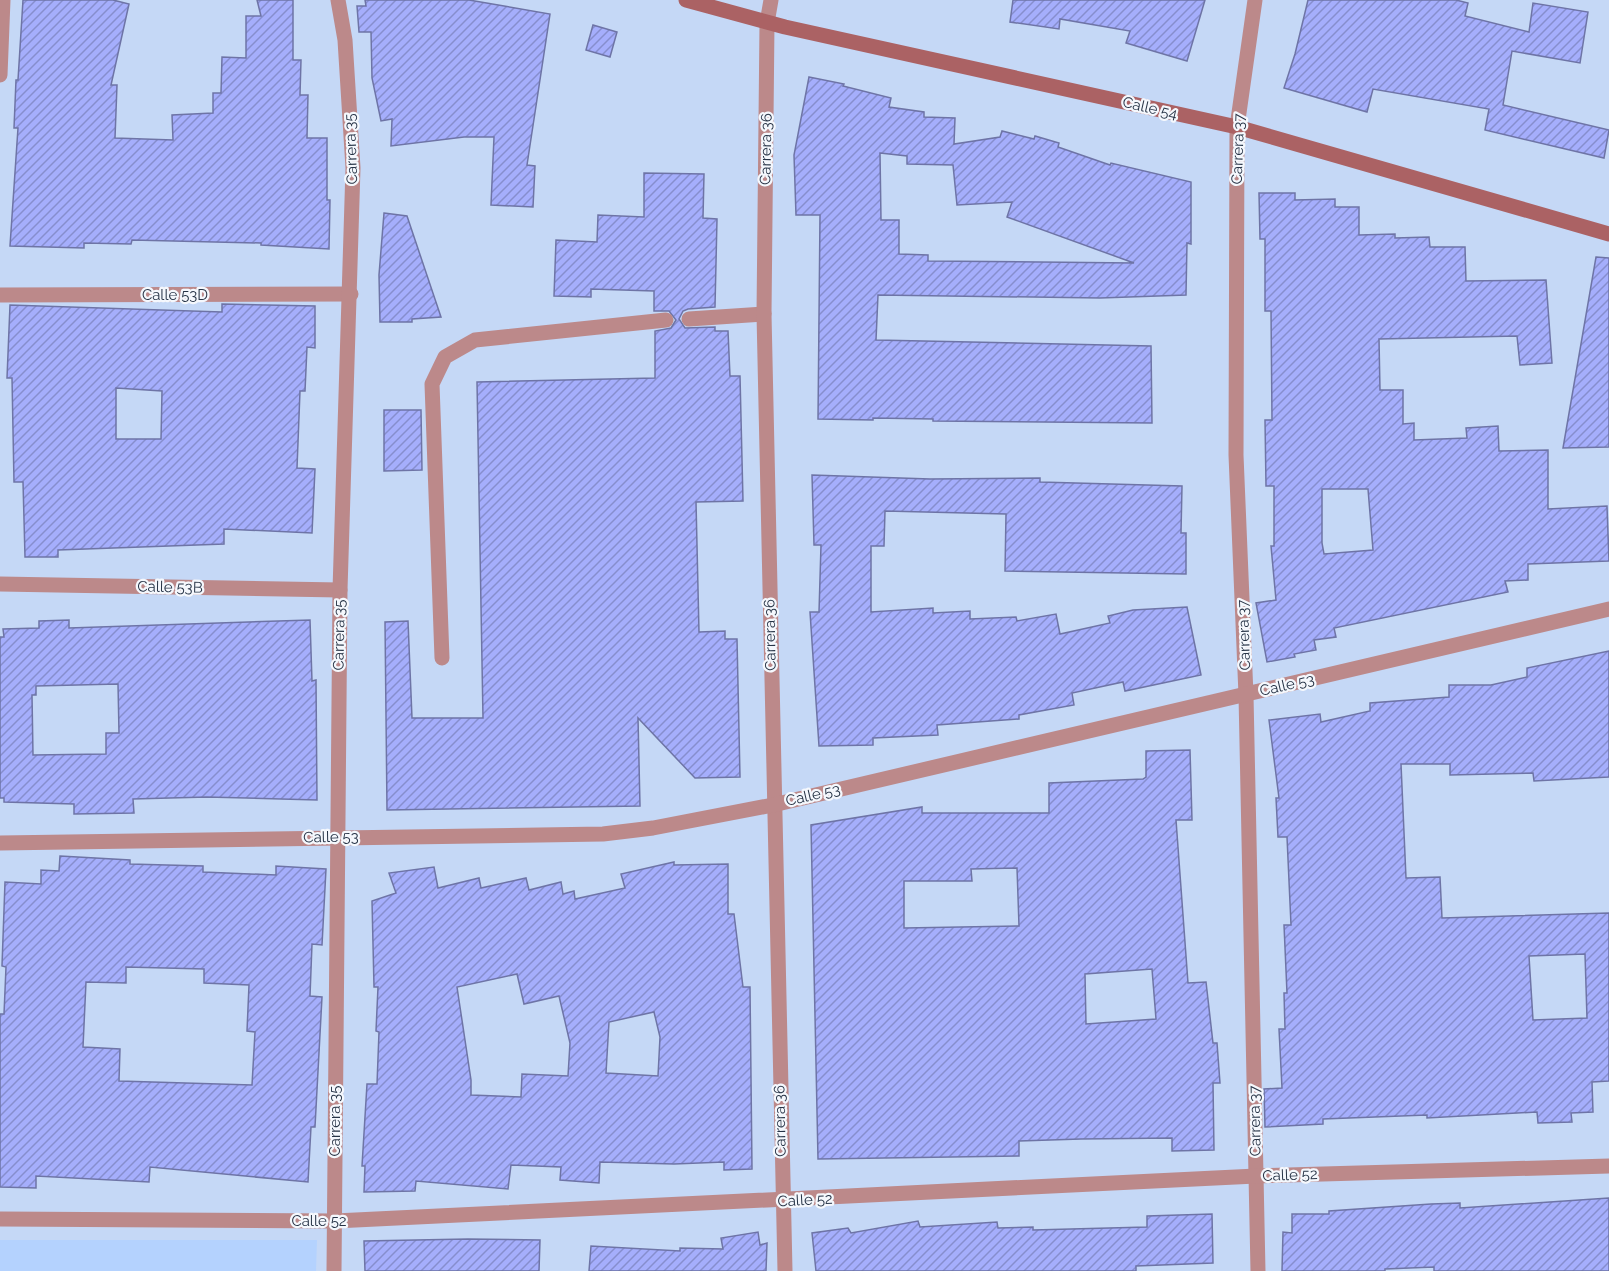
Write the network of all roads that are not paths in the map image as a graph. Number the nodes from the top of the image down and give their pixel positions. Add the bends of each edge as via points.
1 (3, 0) edge
2 (338, 0) edge
3 (686, 0) edge
4 (771, 0) edge
5 (1255, 0) edge
6 (767, 23) junction
7 (0, 75) edge
8 (1237, 128) junction
9 (1609, 234) edge
10 (351, 294) junction
11 (0, 295) edge
12 (764, 314) junction
13 (689, 319) dead end
14 (666, 320) dead end
15 (0, 584) edge
16 (340, 590) junction
17 (1609, 609) edge
18 (442, 658) dead end
19 (1246, 694) junction
20 (773, 805) junction
21 (338, 837) junction
22 (0, 843) edge
23 (1609, 1166) edge
24 (1256, 1176) junction
25 (782, 1201) junction
26 (0, 1219) edge
27 (334, 1221) junction
28 (334, 1271) edge
29 (784, 1271) edge
30 (1258, 1271) edge

1 - 7 street
2 - 10 street, Carrera 35 via 345,40 353,168
3 - 6 street, Calle 54
4 - 6 street, Carrera 36
5 - 8 street, Carrera 37
6 - 8 street, Calle 54
6 - 12 street, Carrera 36
8 - 9 street, Calle 54
8 - 19 street, Carrera 37 via 1236,455
10 - 11 street, Calle 53D
10 - 16 street, Carrera 35
12 - 13 street
12 - 20 street, Carrera 36
14 - 18 street via 475,340 445,357 432,384
15 - 16 street, Calle 53B
16 - 21 street, Carrera 35
17 - 19 street, Calle 53
19 - 20 street, Calle 53
19 - 24 street, Carrera 37
20 - 21 street, Calle 53 via 603,834
20 - 25 street, Carrera 36
21 - 22 street, Calle 53
21 - 27 street, Carrera 35
23 - 24 street, Calle 52
24 - 25 street, Calle 52
24 - 30 street, Carrera 37
25 - 27 street, Calle 52
25 - 29 street, Carrera 36
26 - 27 street, Calle 52
27 - 28 street, Carrera 35

